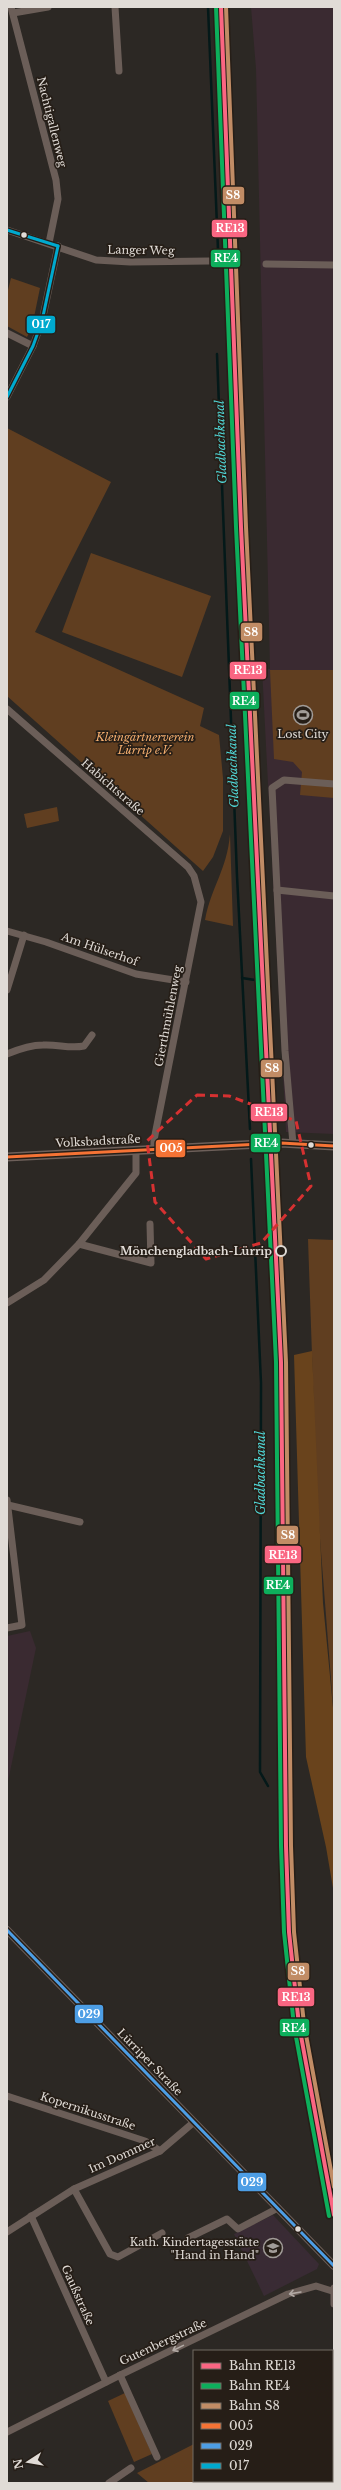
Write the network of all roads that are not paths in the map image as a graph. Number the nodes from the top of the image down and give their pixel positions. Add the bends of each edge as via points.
1 (48, 7) edge
2 (115, 7) edge
3 (12, 10) edge
4 (118, 71) dead end
5 (7, 230) edge
6 (49, 243) junction
7 (58, 246) junction
8 (208, 261) dead end
9 (266, 264) dead end
10 (334, 265) edge
11 (7, 333) edge
12 (34, 346) junction
13 (7, 397) edge
14 (7, 709) edge
15 (334, 784) edge
16 (198, 886) joint
17 (277, 890) junction
18 (334, 896) edge
19 (7, 931) edge
20 (24, 935) junction
21 (186, 982) junction
22 (7, 990) edge
23 (92, 1035) dead end
24 (7, 1054) edge
25 (293, 1144) junction
26 (334, 1146) edge
27 (154, 1150) junction
28 (136, 1151) junction
29 (7, 1157) edge
30 (150, 1224) dead end
31 (79, 1244) junction
32 (7, 1302) edge
33 (7, 1503) edge
34 (80, 1522) dead end
35 (7, 1628) edge
36 (7, 1930) edge
37 (7, 2096) edge
38 (194, 2122) junction
39 (160, 2152) junction
40 (74, 2189) junction
41 (278, 2208) junction
42 (31, 2216) junction
43 (7, 2232) edge
44 (162, 2233) dead end
45 (188, 2238) dead end
46 (334, 2266) edge
47 (333, 2290) edge
48 (334, 2304) edge
49 (120, 2375) junction
50 (106, 2382) junction
51 (7, 2432) edge
52 (157, 2458) dead end
53 (131, 2468) dead end
54 (109, 2483) edge

1 - 3 street
2 - 4 street
3 - 6 street, Nachtigallenweg via 56,180 58,199
5 - 6 street, Langer Weg
6 - 7 street, Langer Weg
7 - 8 street, Langer Weg via 96,260
7 - 12 street
9 - 10 street
11 - 12 street
12 - 13 street
14 - 16 street, Habichtstraße via 188,867
15 - 17 street via 284,780 272,788
16 - 21 street, Gierthmühlenweg via 201,902
17 - 18 street
17 - 25 street via 285,1051
19 - 20 street, Am Hülserhof
20 - 21 street, Am Hülserhof via 136,974
20 - 22 street
21 - 27 street, Gierthmühlenweg
23 - 24 street via 84,1046 72,1049 38,1045
25 - 26 main road, Volksbadstraße
25 - 27 main road, Volksbadstraße
27 - 28 main road, Volksbadstraße
28 - 29 main road, Volksbadstraße
28 - 31 street via 136,1173
30 - 31 street via 150,1263
31 - 32 street via 44,1280
33 - 34 street
33 - 35 street via 22,1625
36 - 38 street, Lürriper Straße
37 - 39 street, Kopernikusstraße via 145,2141
38 - 39 street, Im Dommer
38 - 41 street, Lürriper Straße
39 - 40 street, Im Dommer
40 - 42 street, Im Dommer
40 - 44 street via 110,2254 118,2257
41 - 45 street via 238,2229 227,2219
41 - 46 street, Lürriper Straße
42 - 43 street, Im Dommer
42 - 50 street, Gaußstraße
47 - 48 street
47 -> 49 street, Gutenbergstraße via 316,2286 288,2294
49 - 50 street, Gutenbergstraße
49 - 52 street
50 - 51 street, Gutenbergstraße
53 - 54 street

